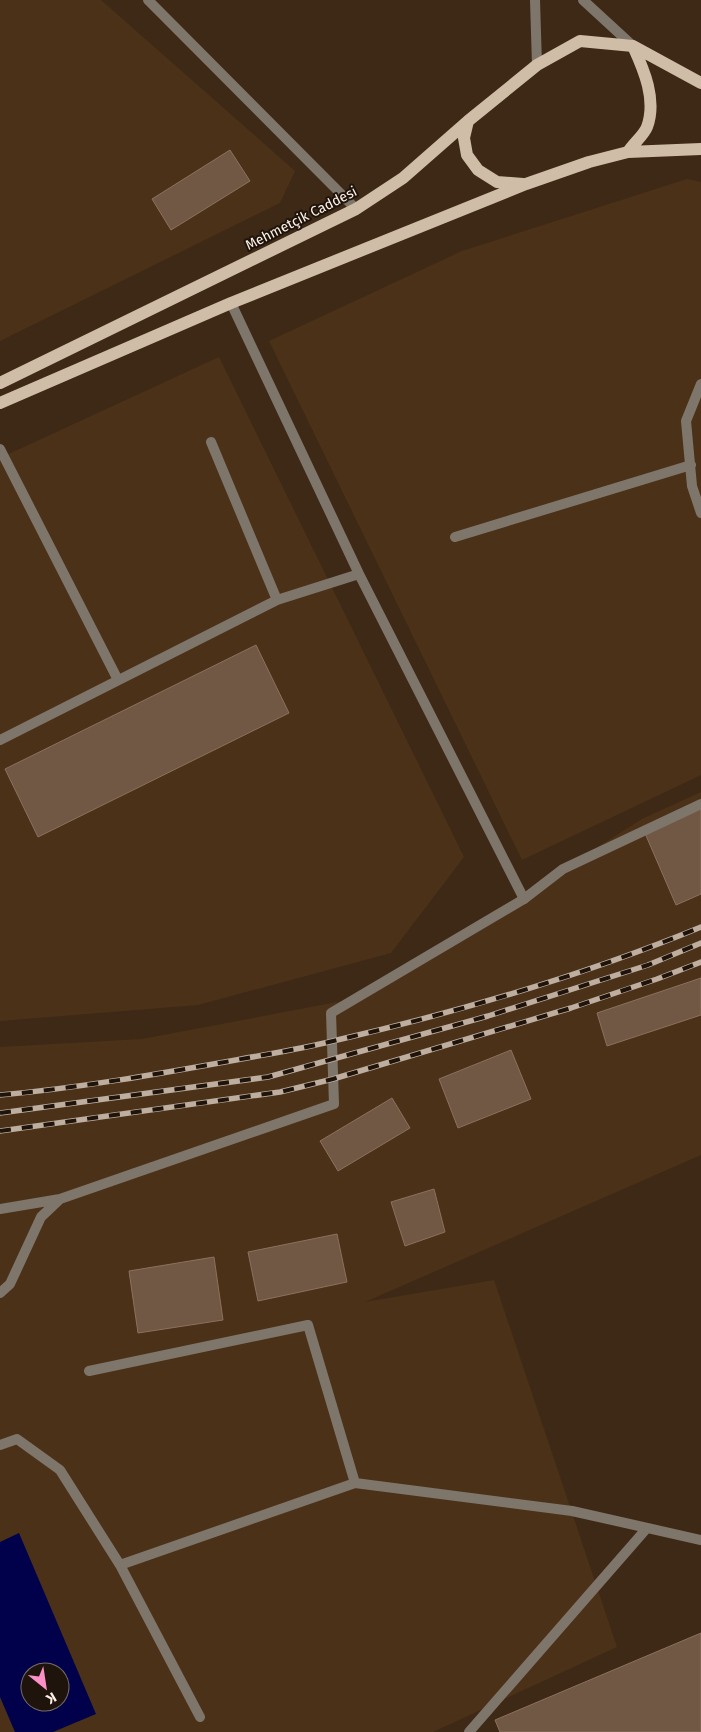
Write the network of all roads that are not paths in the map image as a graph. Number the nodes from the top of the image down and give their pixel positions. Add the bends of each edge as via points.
1 (148, 0) edge
2 (535, 0) edge
3 (583, 0) edge
4 (633, 46) junction
5 (537, 65) junction
6 (701, 83) edge
7 (468, 121) junction
8 (701, 149) edge
9 (628, 152) junction
10 (526, 184) junction
11 (356, 209) junction
12 (232, 303) junction
13 (0, 383) edge
14 (701, 384) edge
15 (0, 403) edge
16 (211, 442) dead end
17 (0, 449) edge
18 (690, 465) junction
19 (701, 513) edge
20 (455, 537) dead end
21 (359, 574) junction
22 (277, 600) junction
23 (118, 680) junction
24 (0, 740) edge
25 (701, 804) edge
26 (524, 899) junction
27 (60, 1199) junction
28 (0, 1208) edge
29 (0, 1293) edge
30 (89, 1371) dead end
31 (0, 1445) edge
32 (355, 1483) junction
33 (647, 1528) junction
34 (701, 1540) edge
35 (120, 1565) junction
36 (200, 1717) dead end
37 (469, 1732) edge

1 - 11 street
2 - 5 street
3 - 4 street
4 - 5 main road, Mehmetçik Caddesi via 580,41
4 - 6 main road, Mehmetçik Caddesi
4 - 9 main road via 646,74 651,102 647,127
5 - 7 main road, Mehmetçik Caddesi
7 - 10 main road via 464,138 467,155 478,170 497,182
7 - 11 main road, Mehmetçik Caddesi via 403,178
8 - 9 main road
9 - 10 main road
10 - 12 main road
11 - 13 main road, Mehmetçik Caddesi
12 - 15 main road
12 - 21 street
14 - 18 street via 686,421
16 - 22 street
17 - 23 street
18 - 19 street via 692,486
18 - 20 street
21 - 22 street
21 - 26 street
22 - 23 street
23 - 24 street
25 - 26 street via 563,869
26 - 27 street via 331,1013 334,1104
27 - 28 street
27 - 29 street via 42,1217 10,1284
30 - 32 street via 308,1325
31 - 35 street via 17,1439 60,1470
32 - 33 street via 572,1510
32 - 35 street
33 - 34 street
33 - 37 street
35 - 36 street

